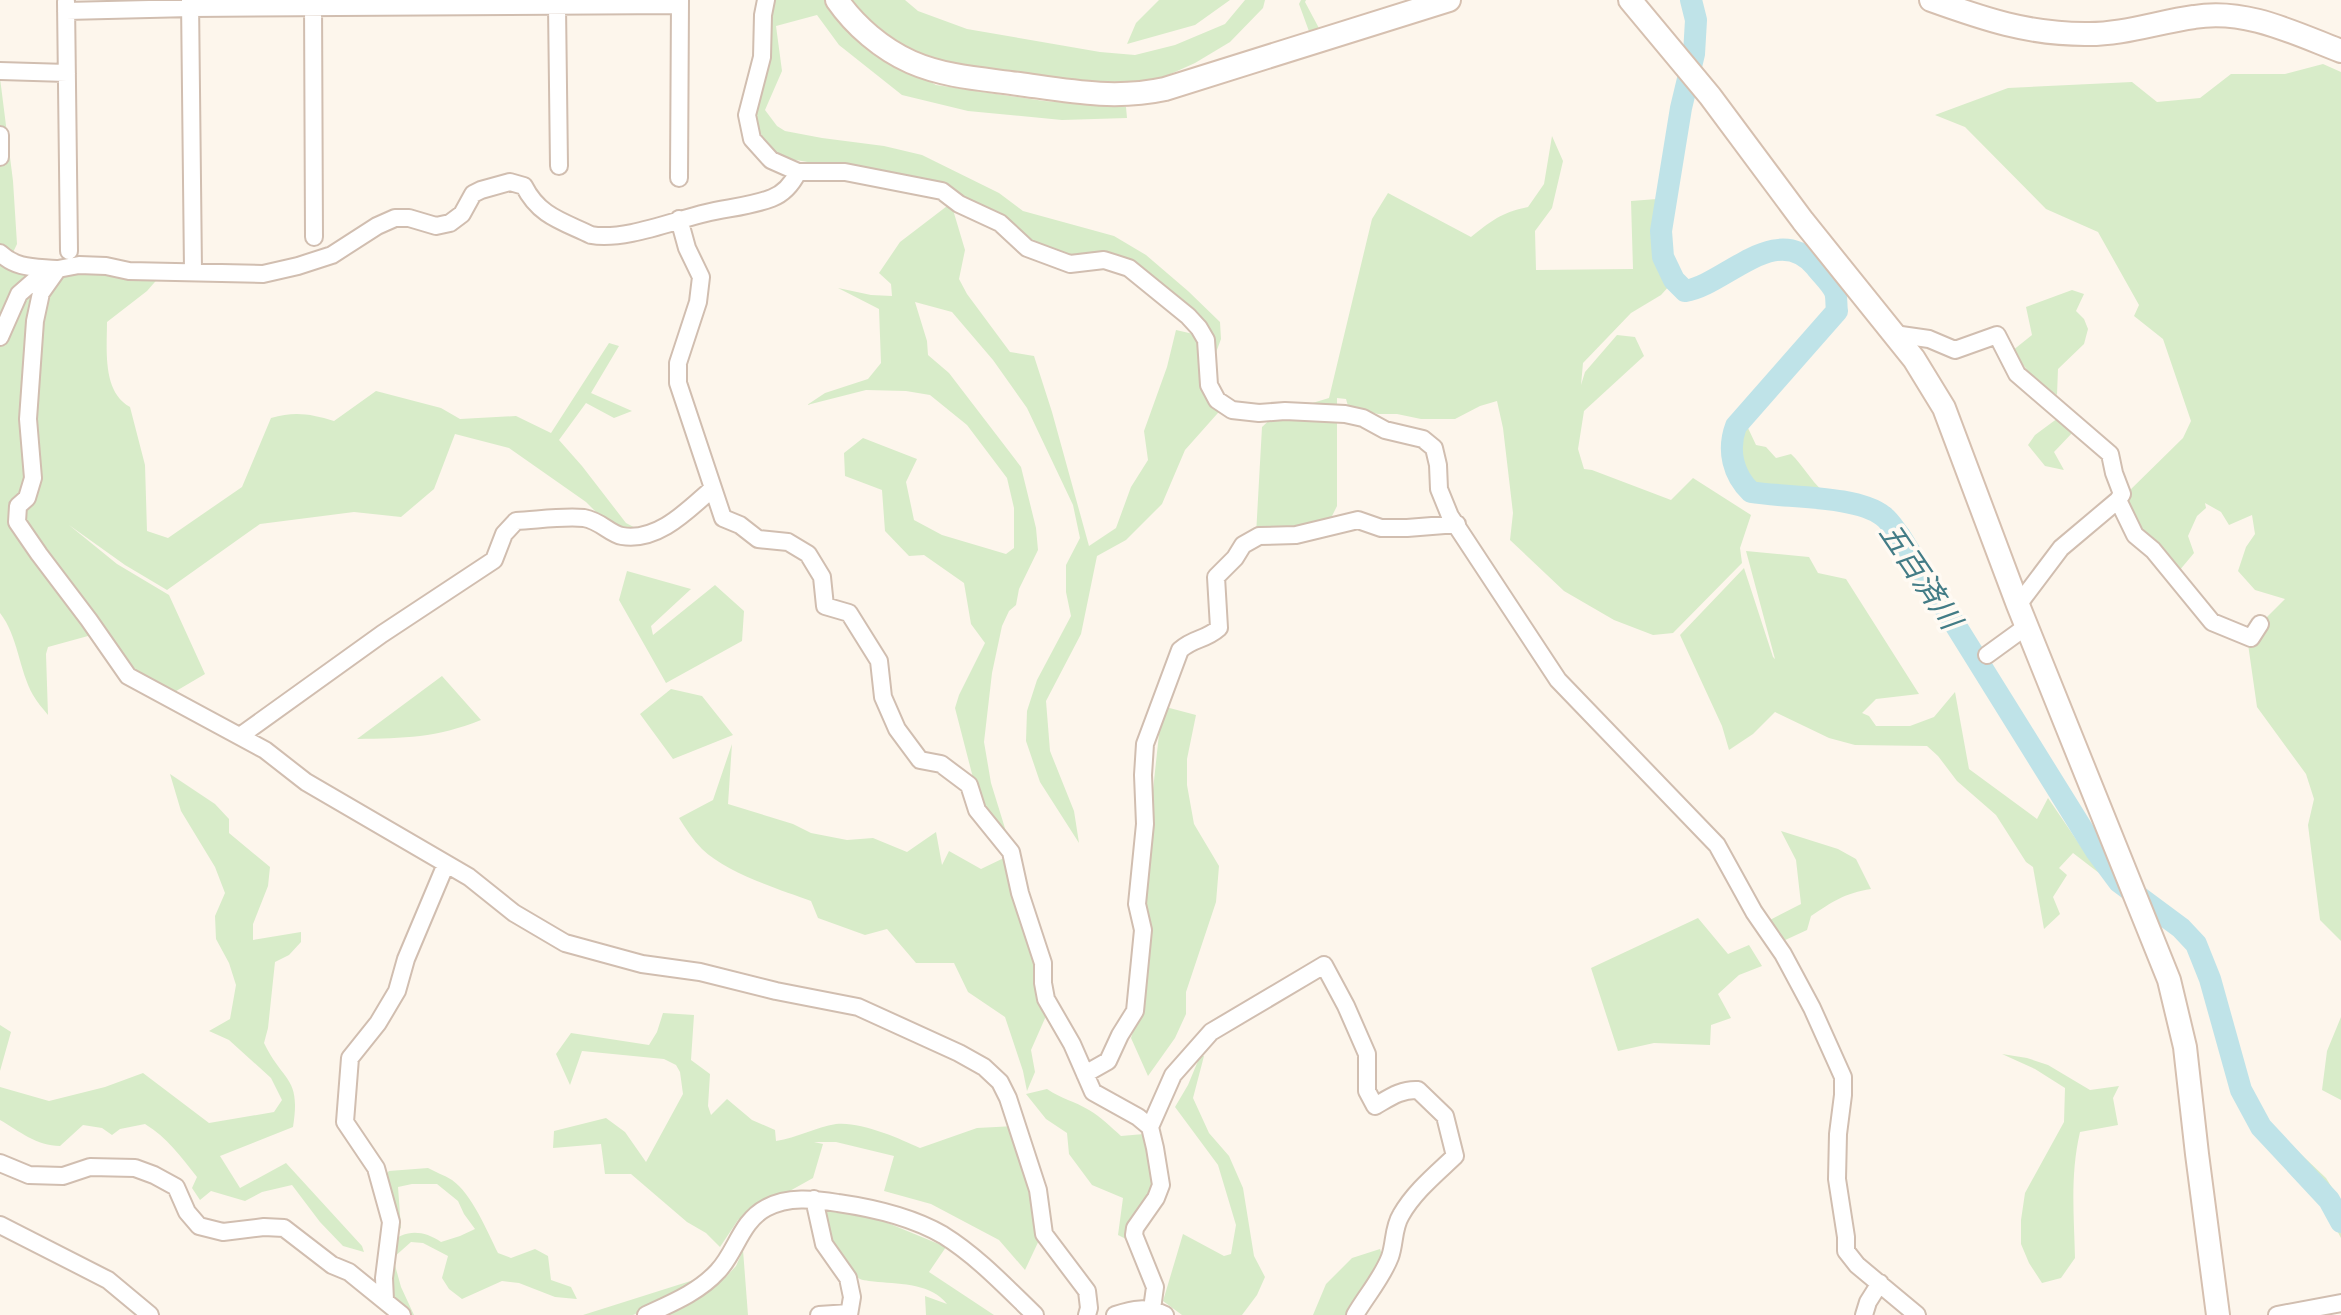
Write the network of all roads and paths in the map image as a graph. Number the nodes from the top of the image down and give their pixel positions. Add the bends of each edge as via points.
1 (766, 0) edge
2 (837, 0) edge
3 (1449, 0) edge
4 (1630, 0) edge
5 (1931, 0) edge
6 (680, 2) edge
7 (190, 4) edge
8 (313, 4) edge
9 (66, 6) edge
10 (557, 6) junction
11 (2341, 51) edge
12 (0, 71) edge
13 (67, 73) junction
14 (0, 135) edge
15 (0, 157) edge
16 (559, 166) dead end
17 (798, 172) junction
18 (679, 178) dead end
19 (679, 219) junction
20 (314, 237) dead end
21 (69, 251) dead end
22 (0, 253) edge
23 (58, 269) junction
24 (193, 271) junction
25 (1894, 334) junction
26 (0, 337) edge
27 (712, 489) junction
28 (2118, 500) junction
29 (1457, 524) junction
30 (2018, 605) junction
31 (2260, 624) dead end
32 (2027, 626) junction
33 (1987, 655) dead end
34 (240, 736) junction
35 (446, 864) junction
36 (1085, 1074) junction
37 (1150, 1127) junction
38 (0, 1163) edge
39 (814, 1199) junction
40 (0, 1225) edge
41 (1880, 1283) junction
42 (385, 1300) junction
43 (2341, 1303) edge
44 (1159, 1312) edge
45 (849, 1314) edge
46 (150, 1315) edge
47 (402, 1315) edge
48 (646, 1315) edge
49 (819, 1315) edge
50 (1035, 1315) edge
51 (1087, 1315) edge
52 (1115, 1315) edge
53 (1355, 1315) edge
54 (1864, 1315) edge
55 (1917, 1315) edge
56 (2218, 1315) edge
57 (2277, 1315) edge

1 - 17 street via 762,57 747,115 752,139 771,160
2 - 3 street via 891,52 930,70 1112,96 1165,89
4 - 25 street
5 - 11 street via 2017,28 2089,35 2197,16 2229,16 2266,22
6 - 10 street
6 - 18 street
7 - 8 street
7 - 9 street
7 - 24 street
8 - 10 street
8 - 20 street
9 - 13 street
10 - 16 street
12 - 13 street
13 - 21 street
14 - 15 street
17 - 19 street via 787,189 773,197
17 - 29 street via 845,172 942,191 1000,223 1027,248 1070,264 1104,260 1129,268 1199,328 1206,340 1209,385 1217,400 1232,410 1259,413 1345,414 1423,439 1434,448 1439,489
19 - 24 street via 632,232 591,235 541,210 524,186 497,183 473,194 450,223 436,226 395,218 332,255 263,274
19 - 27 street via 701,277 678,363 678,383
22 - 23 street via 20,267
23 - 24 street via 79,265
23 - 26 street via 19,294
23 - 34 street via 41,293 35,321 28,419 33,478 27,498 18,506 17,522 128,676
25 - 28 street via 1929,339 1955,350 1997,335 2017,374 2110,454 2122,494
25 - 30 street via 1944,408
27 - 34 street via 674,522 642,536 620,536 582,518 516,521 504,534 494,560
27 - 36 street via 723,518 758,539 788,542 808,554 822,577 825,606 849,613 879,661 883,697 897,729 920,760 941,764 969,785 977,810 1011,852 1043,963 1046,999
28 - 30 street via 2061,548
28 - 31 street via 2135,535 2212,622 2251,638
29 - 36 street via 1381,528 1358,520 1296,535 1259,536 1243,545 1216,577 1219,628 1180,650 1145,744 1137,904 1143,930 1135,1011 1108,1061
29 - 41 street via 1558,680 1717,845 1783,954 1843,1077 1837,1179 1846,1251
30 - 32 street
32 - 33 street
32 - 56 street via 2140,904 2180,1019
34 - 35 street via 306,782
35 - 42 street via 397,991 350,1058 345,1122 376,1168 391,1222
35 - 51 street via 565,943 642,964 858,1007 984,1067 1008,1098 1038,1190 1044,1234 1087,1291
36 - 37 street via 1093,1092
37 - 44 street via 1161,1185 1134,1235
37 - 53 street via 1173,1075 1211,1032 1324,965 1367,1054 1367,1091 1375,1106 1400,1092 1418,1090 1445,1116 1455,1156 1400,1215 1390,1256
38 - 42 street via 29,1175 135,1168 176,1187 199,1226 223,1232 284,1228
39 - 45 street via 824,1244 848,1278
39 - 48 street via 765,1208 719,1270 689,1295
39 - 50 street via 862,1206 942,1235
40 - 46 street via 108,1280
41 - 54 street
41 - 55 street
42 - 47 street
43 - 57 street
44 - 52 street
45 - 49 street

